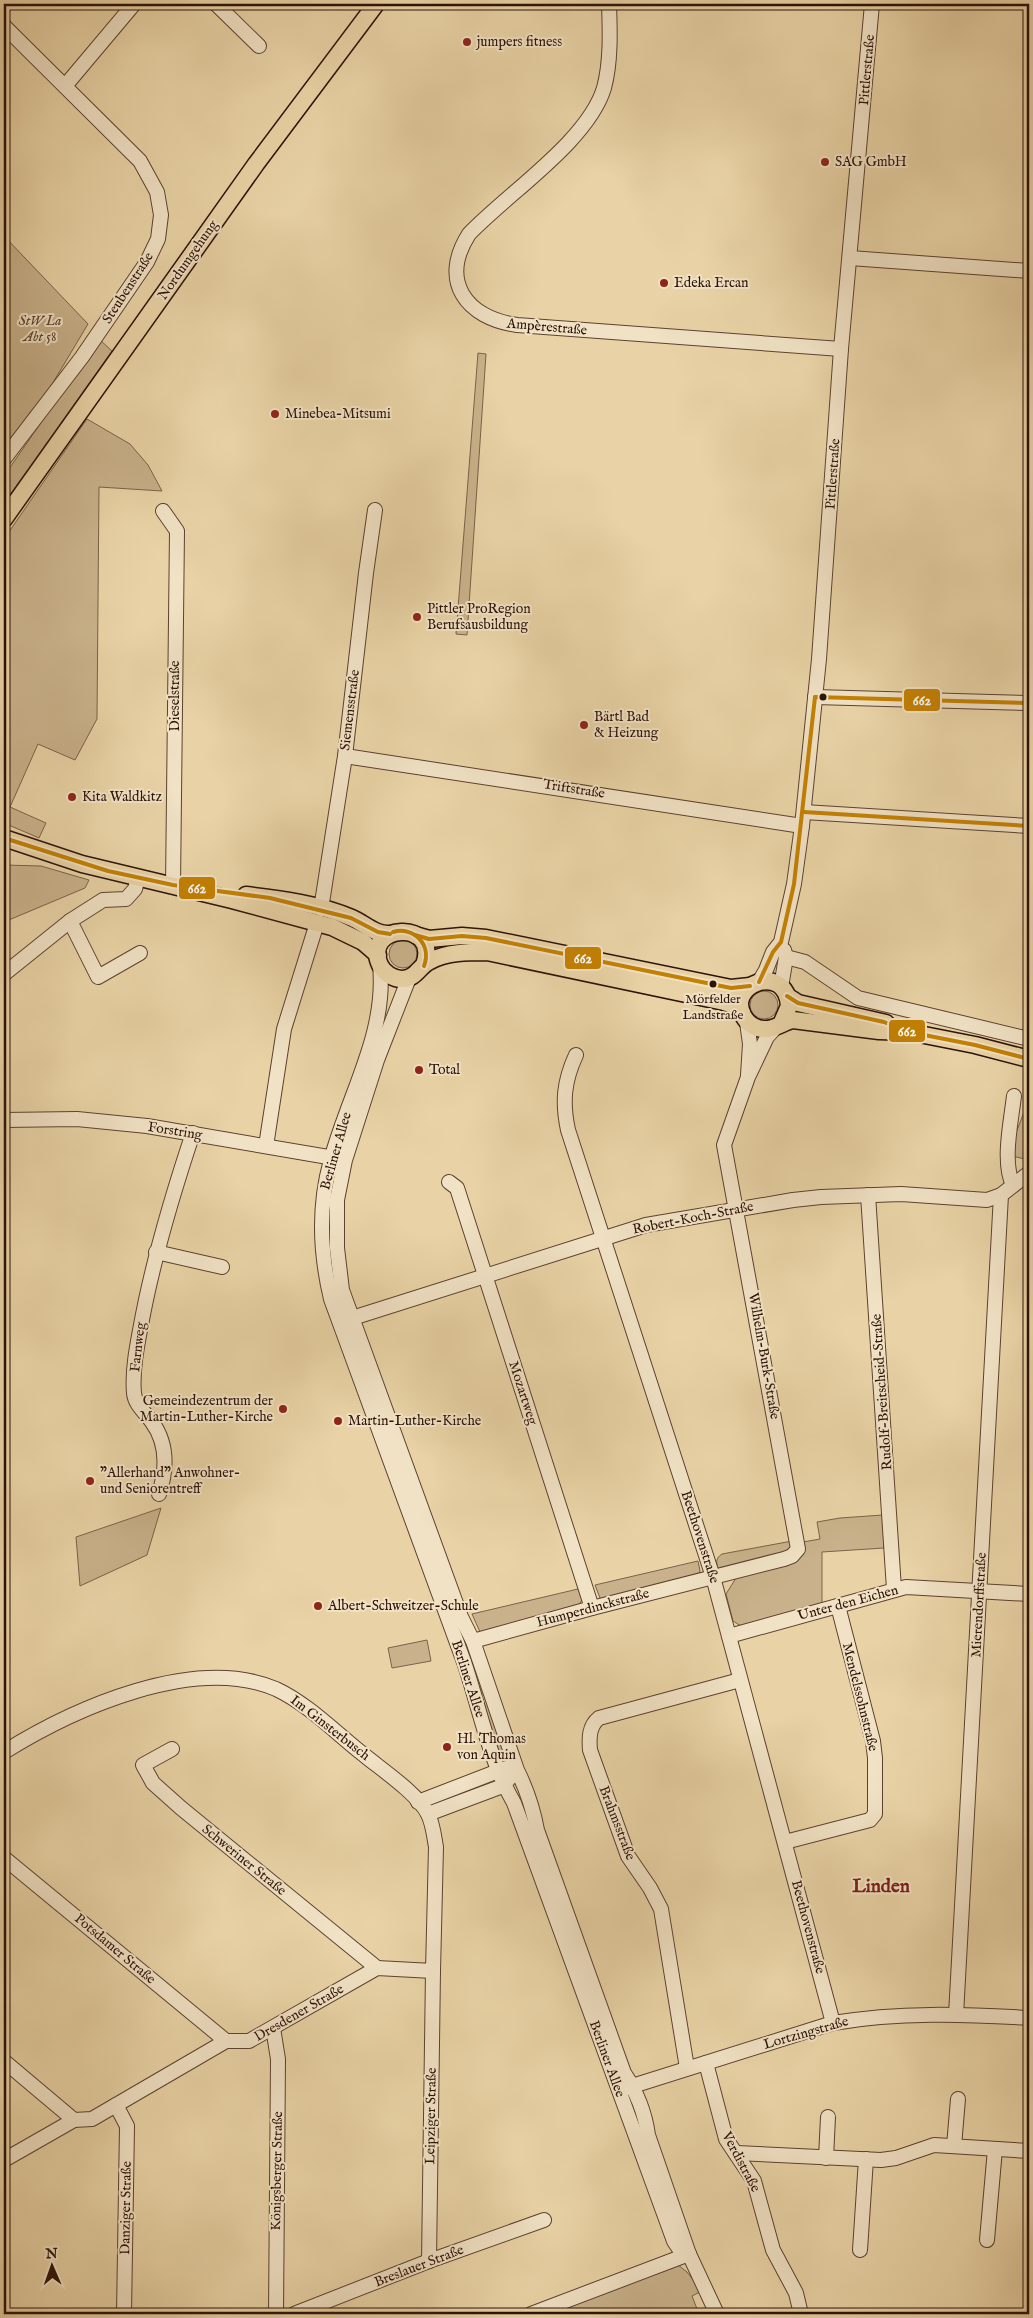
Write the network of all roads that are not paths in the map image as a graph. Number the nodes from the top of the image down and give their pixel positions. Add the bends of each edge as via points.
1 (134, 4) edge
2 (216, 4) edge
3 (376, 4) edge
4 (609, 4) edge
5 (872, 4) edge
6 (4, 26) edge
7 (260, 46) dead end
8 (66, 86) junction
9 (850, 258) junction
10 (1029, 271) edge
11 (842, 350) junction
12 (4, 460) edge
13 (375, 510) dead end
14 (163, 511) dead end
15 (4, 520) edge
16 (815, 697) junction
17 (1029, 703) edge
18 (345, 756) junction
19 (803, 819) junction
20 (1029, 826) edge
21 (4, 838) edge
22 (138, 878) junction
23 (173, 885) junction
24 (319, 916) junction
25 (70, 921) junction
26 (390, 934) junction
27 (415, 934) junction
28 (781, 942) junction
29 (140, 953) dead end
30 (786, 957) junction
31 (379, 960) junction
32 (424, 965) junction
33 (4, 974) edge
34 (409, 978) junction
35 (754, 984) junction
36 (784, 991) junction
37 (745, 1017) junction
38 (779, 1024) junction
39 (909, 1032) junction
40 (1029, 1039) edge
41 (576, 1055) dead end
42 (1029, 1059) edge
43 (748, 1077) junction
44 (361, 1091) junction
45 (1014, 1096) dead end
46 (4, 1120) edge
47 (193, 1133) junction
48 (266, 1146) junction
49 (331, 1158) junction
50 (345, 1160) junction
51 (1029, 1173) edge
52 (449, 1182) dead end
53 (1013, 1185) junction
54 (868, 1195) junction
55 (1001, 1195) junction
56 (736, 1210) junction
57 (604, 1239) junction
58 (156, 1252) junction
59 (222, 1267) dead end
60 (485, 1276) junction
61 (352, 1318) junction
62 (338, 1322) junction
63 (159, 1494) dead end
64 (713, 1578) junction
65 (894, 1589) junction
66 (980, 1591) junction
67 (1029, 1594) edge
68 (838, 1606) junction
69 (592, 1608) junction
70 (729, 1636) junction
71 (473, 1641) junction
72 (740, 1680) junction
73 (172, 1750) dead end
74 (4, 1752) edge
75 (516, 1767) junction
76 (499, 1770) junction
77 (504, 1785) junction
78 (418, 1802) junction
79 (428, 1814) junction
80 (785, 1842) junction
81 (4, 1858) edge
82 (377, 1968) junction
83 (433, 1971) junction
84 (956, 2014) junction
85 (1029, 2018) edge
86 (834, 2023) junction
87 (273, 2028) junction
88 (226, 2041) junction
89 (4, 2061) edge
90 (706, 2062) junction
91 (687, 2068) junction
92 (633, 2086) junction
93 (619, 2091) junction
94 (958, 2099) dead end
95 (116, 2105) junction
96 (828, 2117) dead end
97 (74, 2120) junction
98 (954, 2146) junction
99 (995, 2149) junction
100 (1029, 2151) edge
101 (736, 2154) junction
102 (826, 2158) junction
103 (866, 2159) junction
104 (4, 2160) edge
105 (544, 2220) dead end
106 (987, 2240) dead end
107 (860, 2250) dead end
108 (689, 2254) junction
109 (429, 2262) junction
110 (124, 2314) edge
111 (276, 2314) edge
112 (294, 2314) edge
113 (531, 2314) edge
114 (717, 2314) edge
115 (801, 2314) edge

1 - 8 street
2 - 7 street
3 - 15 main road, Nordumgehung via 256,164
4 - 11 street, Ampèrestraße via 607,72 599,100 587,121 566,145 469,234 457,264 458,285 464,296 484,316 517,325
5 - 9 street, Pittlerstraße
6 - 8 street, Steubenstraße
8 - 12 street, Steubenstraße via 147,171 159,197 161,227 147,262 65,380
9 - 10 street
9 - 11 street, Pittlerstraße
11 - 16 street, Pittlerstraße
13 - 18 street, Siemensstraße
14 - 23 street, Dieselstraße via 176,532
16 - 17 street
16 - 19 street, Pittlerstraße
18 - 19 street, Triftstraße
18 - 24 street, Siemensstraße
19 - 20 street, Triftstraße
19 - 28 street, Pittlerstraße via 794,884
21 - 22 main road via 78,863
22 - 23 main road
22 - 25 street via 126,900 104,900
23 - 24 main road via 270,898
23 - 24 main road via 296,917
24 - 26 main road via 351,918 382,934
24 - 31 main road via 354,936
24 - 48 street, Siemensstraße via 284,1029
25 - 29 street via 98,977
25 - 33 street
26 - 27 main road via 404,931
26 - 31 main road via 380,944
27 - 32 main road via 425,947
27 - 35 main road via 429,939 486,938 727,987
28 - 30 street
28 - 35 street, Pittlerstraße via 766,970
30 - 36 street
30 - 40 street via 805,962 858,998
31 - 34 main road via 386,973
31 - 44 street, Berliner Allee via 382,994 379,1018
32 - 34 main road
32 - 37 main road via 454,954 486,952 724,1002 734,1005
34 - 44 street, Berliner Allee via 377,1060
35 - 36 main road via 774,982
35 - 37 main road via 741,1000
36 - 38 main road via 788,1011
36 - 39 main road via 798,1004 884,1022
37 - 38 main road via 758,1028
37 - 43 street, Wilhelm-Burk-Straße via 750,1044
38 - 39 main road via 804,1020
38 - 43 street, Wilhelm-Burk-Straße via 767,1037
39 - 42 main road
41 - 57 street, Beethovenstraße via 565,1086 564,1109
43 - 56 street, Wilhelm-Burk-Straße via 725,1141
44 - 49 street, Berliner Allee
44 - 50 street, Berliner Allee
45 - 53 street via 1007,1164
46 - 47 street, Forstring via 103,1121
47 - 48 street, Forstring
47 - 58 street, Farnweg
48 - 49 street, Forstring
49 - 50 street, Forstring
49 - 62 street, Berliner Allee via 321,1234 326,1278
50 - 61 street, Berliner Allee via 336,1224 340,1282
51 - 53 street
52 - 60 street, Mozartweg via 457,1188
53 - 55 street
54 - 55 street, Robert-Koch-Straße via 901,1194 977,1200
54 - 56 street, Robert-Koch-Straße via 793,1200
54 - 65 street, Rudolf-Breitscheid-Straße
55 - 66 street, Mierendorffstraße
56 - 57 street, Robert-Koch-Straße via 646,1225
56 - 64 street, Wilhelm-Burk-Straße via 798,1550 784,1560
57 - 60 street, Robert-Koch-Straße
57 - 64 street, Beethovenstraße
58 - 59 street
58 - 63 street, Farnweg via 139,1338 134,1394 163,1445 165,1474
60 - 61 street, Robert-Koch-Straße
60 - 69 street, Mozartweg
61 - 62 street, Robert-Koch-Straße
61 - 71 street, Berliner Allee via 461,1617
62 - 76 street, Berliner Allee via 431,1573
64 - 69 street, Humperdinckstraße
64 - 70 street, Beethovenstraße
65 - 66 street, Unter den Eichen
65 - 68 street, Unter den Eichen
66 - 67 street, Unter den Eichen
66 - 84 street, Mierendorffstraße
68 - 70 street, Unter den Eichen
68 - 80 street, Mendelssohnstraße via 873,1741 875,1814 870,1820
69 - 71 street, Humperdinckstraße
70 - 72 street, Beethovenstraße
71 - 75 street, Berliner Allee
72 - 80 street, Beethovenstraße
72 - 91 street, Brahmsstraße via 599,1718 590,1731 590,1750 628,1856 661,1909
73 - 82 street, Schweriner Straße via 143,1765 153,1783
74 - 78 street, Im Ginsterbusch via 64,1718 120,1696 186,1681 241,1680 273,1688 297,1701 397,1781
75 - 76 street
75 - 77 street
75 - 92 street, Berliner Allee via 624,2073
76 - 77 street, Berliner Allee
76 - 78 street
77 - 79 street
77 - 93 street, Berliner Allee via 514,1802
78 - 79 street, Im Ginsterbusch
79 - 83 street via 436,1847
80 - 86 street, Beethovenstraße
81 - 88 street, Potsdamer Straße
82 - 83 street
82 - 87 street, Dresdener Straße
83 - 109 street, Leipziger Straße
84 - 85 street, Lortzingstraße
84 - 86 street, Lortzingstraße via 878,2017
86 - 90 street, Lortzingstraße
87 - 88 street, Dresdener Straße via 248,2041
87 - 111 street, Königsberger Straße via 278,2059
88 - 95 street, Dresdener Straße
89 - 97 street
90 - 91 street, Lortzingstraße
90 - 101 street, Verdistraße via 723,2131
91 - 92 street, Lortzingstraße
92 - 93 street, Lortzingstraße
92 - 108 street, Berliner Allee
93 - 108 street, Berliner Allee via 675,2244
94 - 98 street
95 - 97 street, Dresdener Straße via 92,2119
95 - 110 street, Danziger Straße via 127,2126
96 - 102 street
97 - 104 street, Dresdener Straße
98 - 99 street
98 - 103 street via 929,2146 889,2160
99 - 100 street
99 - 106 street
101 - 102 street
101 - 115 street, Verdistraße via 754,2181 773,2250 796,2293
102 - 103 street
103 - 107 street
105 - 109 street, Breslauer Straße
108 - 113 street
108 - 114 street, Berliner Allee
109 - 112 street, Breslauer Straße

